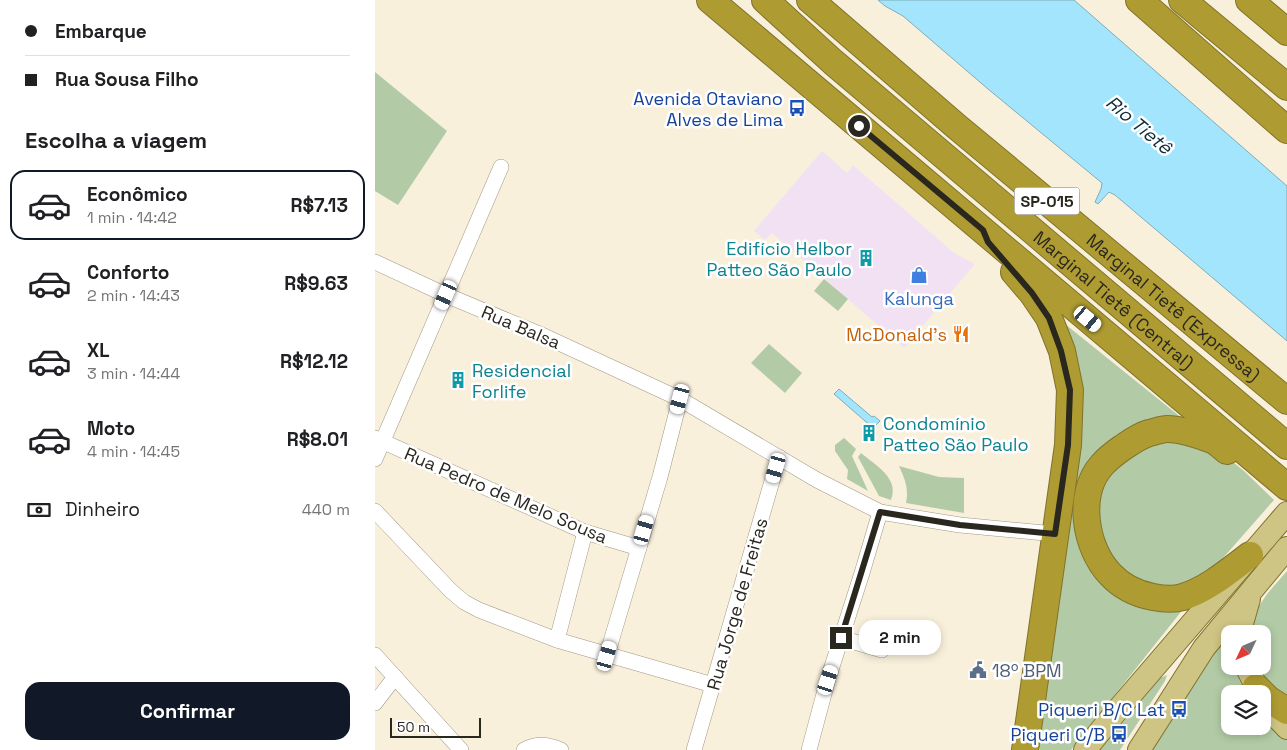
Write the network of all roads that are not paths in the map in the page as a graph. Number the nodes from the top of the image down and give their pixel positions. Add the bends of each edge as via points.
1 (710, 0) edge
2 (746, 0) edge
3 (765, 0) edge
4 (810, 0) edge
5 (1139, 0) edge
6 (1182, 0) edge
7 (1249, 0) edge
8 (1287, 32) edge
9 (833, 62) junction
10 (1287, 87) edge
11 (1287, 130) edge
12 (501, 167) dead end
13 (983, 230) junction
14 (375, 262) edge
15 (446, 295) junction
16 (680, 399) junction
17 (1287, 401) edge
18 (379, 440) edge
19 (1285, 444) edge
20 (779, 457) junction
21 (375, 459) edge
22 (1255, 460) junction
23 (1287, 487) edge
24 (375, 511) edge
25 (880, 512) junction
26 (1287, 513) edge
27 (585, 532) junction
28 (1055, 534) junction
29 (639, 548) junction
30 (1255, 550) junction
31 (1282, 555) edge
32 (1252, 589) junction
33 (1242, 625) edge
34 (841, 638) junction
35 (557, 640) junction
36 (882, 650) dead end
37 (375, 655) edge
38 (607, 656) junction
39 (395, 677) junction
40 (713, 685) junction
41 (1271, 701) edge
42 (375, 703) edge
43 (1271, 711) edge
44 (1287, 712) edge
45 (1287, 728) edge
46 (461, 750) edge
47 (524, 750) edge
48 (561, 750) edge
49 (694, 750) edge
50 (809, 750) edge
51 (1025, 750) edge
52 (1085, 750) edge
53 (1139, 750) edge

1 - 13 highway
2 - 9 highway
3 - 9 highway, Marginal Tietê (Central)
4 - 17 highway, Marginal Tietê (Expressa) / SP-015
5 - 11 highway
6 - 10 highway
7 - 8 highway
9 - 19 highway, Marginal Tietê (Central)
12 - 15 street
13 - 22 highway
13 - 28 highway via 988,242 1049,318 1061,351 1070,390 1068,445
14 - 15 street, Rua Balsa
15 - 16 street, Rua Balsa
15 - 18 street
16 - 20 street, Rua Balsa
16 - 29 street
18 - 21 street
18 - 27 street, Rua Pedro de Melo Sousa
20 - 25 street, Rua Balsa
20 - 40 street, Rua Jorge de Freitas
22 - 23 highway
22 - 30 highway via 1238,458 1213,440 1165,429 1140,436 1101,465 1094,477 1087,506 1093,548 1102,564 1120,584 1147,596 1182,598 1220,578
24 - 35 street via 464,602
25 - 28 street, Rua Balsa via 960,525
25 - 34 street
26 - 30 main road
27 - 29 street, Rua Pedro de Melo Sousa
27 - 35 street
28 - 51 highway
29 - 38 street
30 - 52 main road
31 - 32 main road
32 - 33 main road
32 - 53 main road via 1199,654
34 - 36 street
34 - 50 street
35 - 38 street
37 - 39 street
38 - 40 street
39 - 42 street
39 - 46 street
40 - 49 street, Rua Jorge de Freitas
41 - 44 highway
43 - 45 main road
47 - 48 street via 539,745

